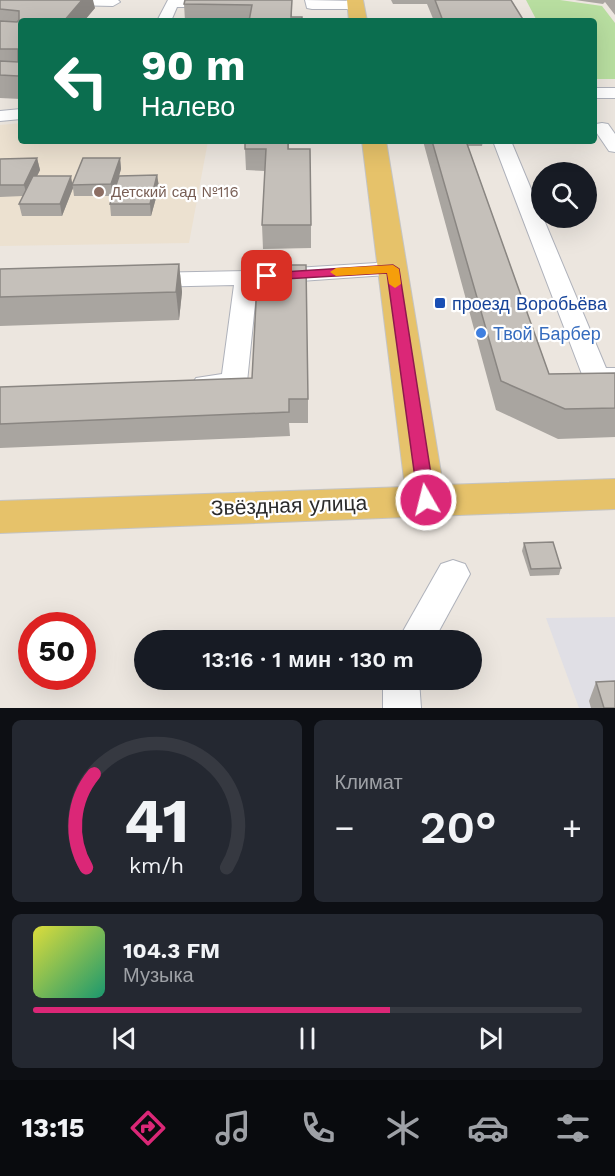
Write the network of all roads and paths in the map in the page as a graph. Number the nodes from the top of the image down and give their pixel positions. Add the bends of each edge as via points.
1 (27, 0) edge
2 (218, 0) edge
3 (312, 0) edge
4 (114, 1) edge
5 (172, 2) edge
6 (356, 9) edge
7 (103, 18) edge
8 (165, 18) edge
9 (597, 93) edge
10 (615, 93) edge
11 (0, 104) edge
12 (18, 104) edge
13 (18, 114) edge
14 (0, 116) edge
15 (604, 128) edge
16 (374, 144) edge
17 (503, 144) edge
18 (615, 147) edge
19 (393, 269) junction
20 (246, 278) junction
21 (129, 281) edge
22 (615, 377) edge
23 (176, 385) edge
24 (615, 494) edge
25 (426, 500) junction
26 (0, 517) edge
27 (453, 574) dead end
28 (422, 630) edge
29 (401, 690) edge
30 (402, 708) edge

1 - 4 street
2 - 5 street
3 - 6 street via 312,5
4 - 7 street
5 - 8 street
9 - 10 street
11 - 12 street
13 - 14 street
15 - 18 street
16 - 19 main road
17 - 22 street via 596,377
19 - 20 street
19 - 25 main road
20 - 21 street
20 - 23 street via 234,382
24 - 25 main road, Звёздная улица
25 - 26 main road, Звёздная улица
27 - 28 street
29 - 30 street

